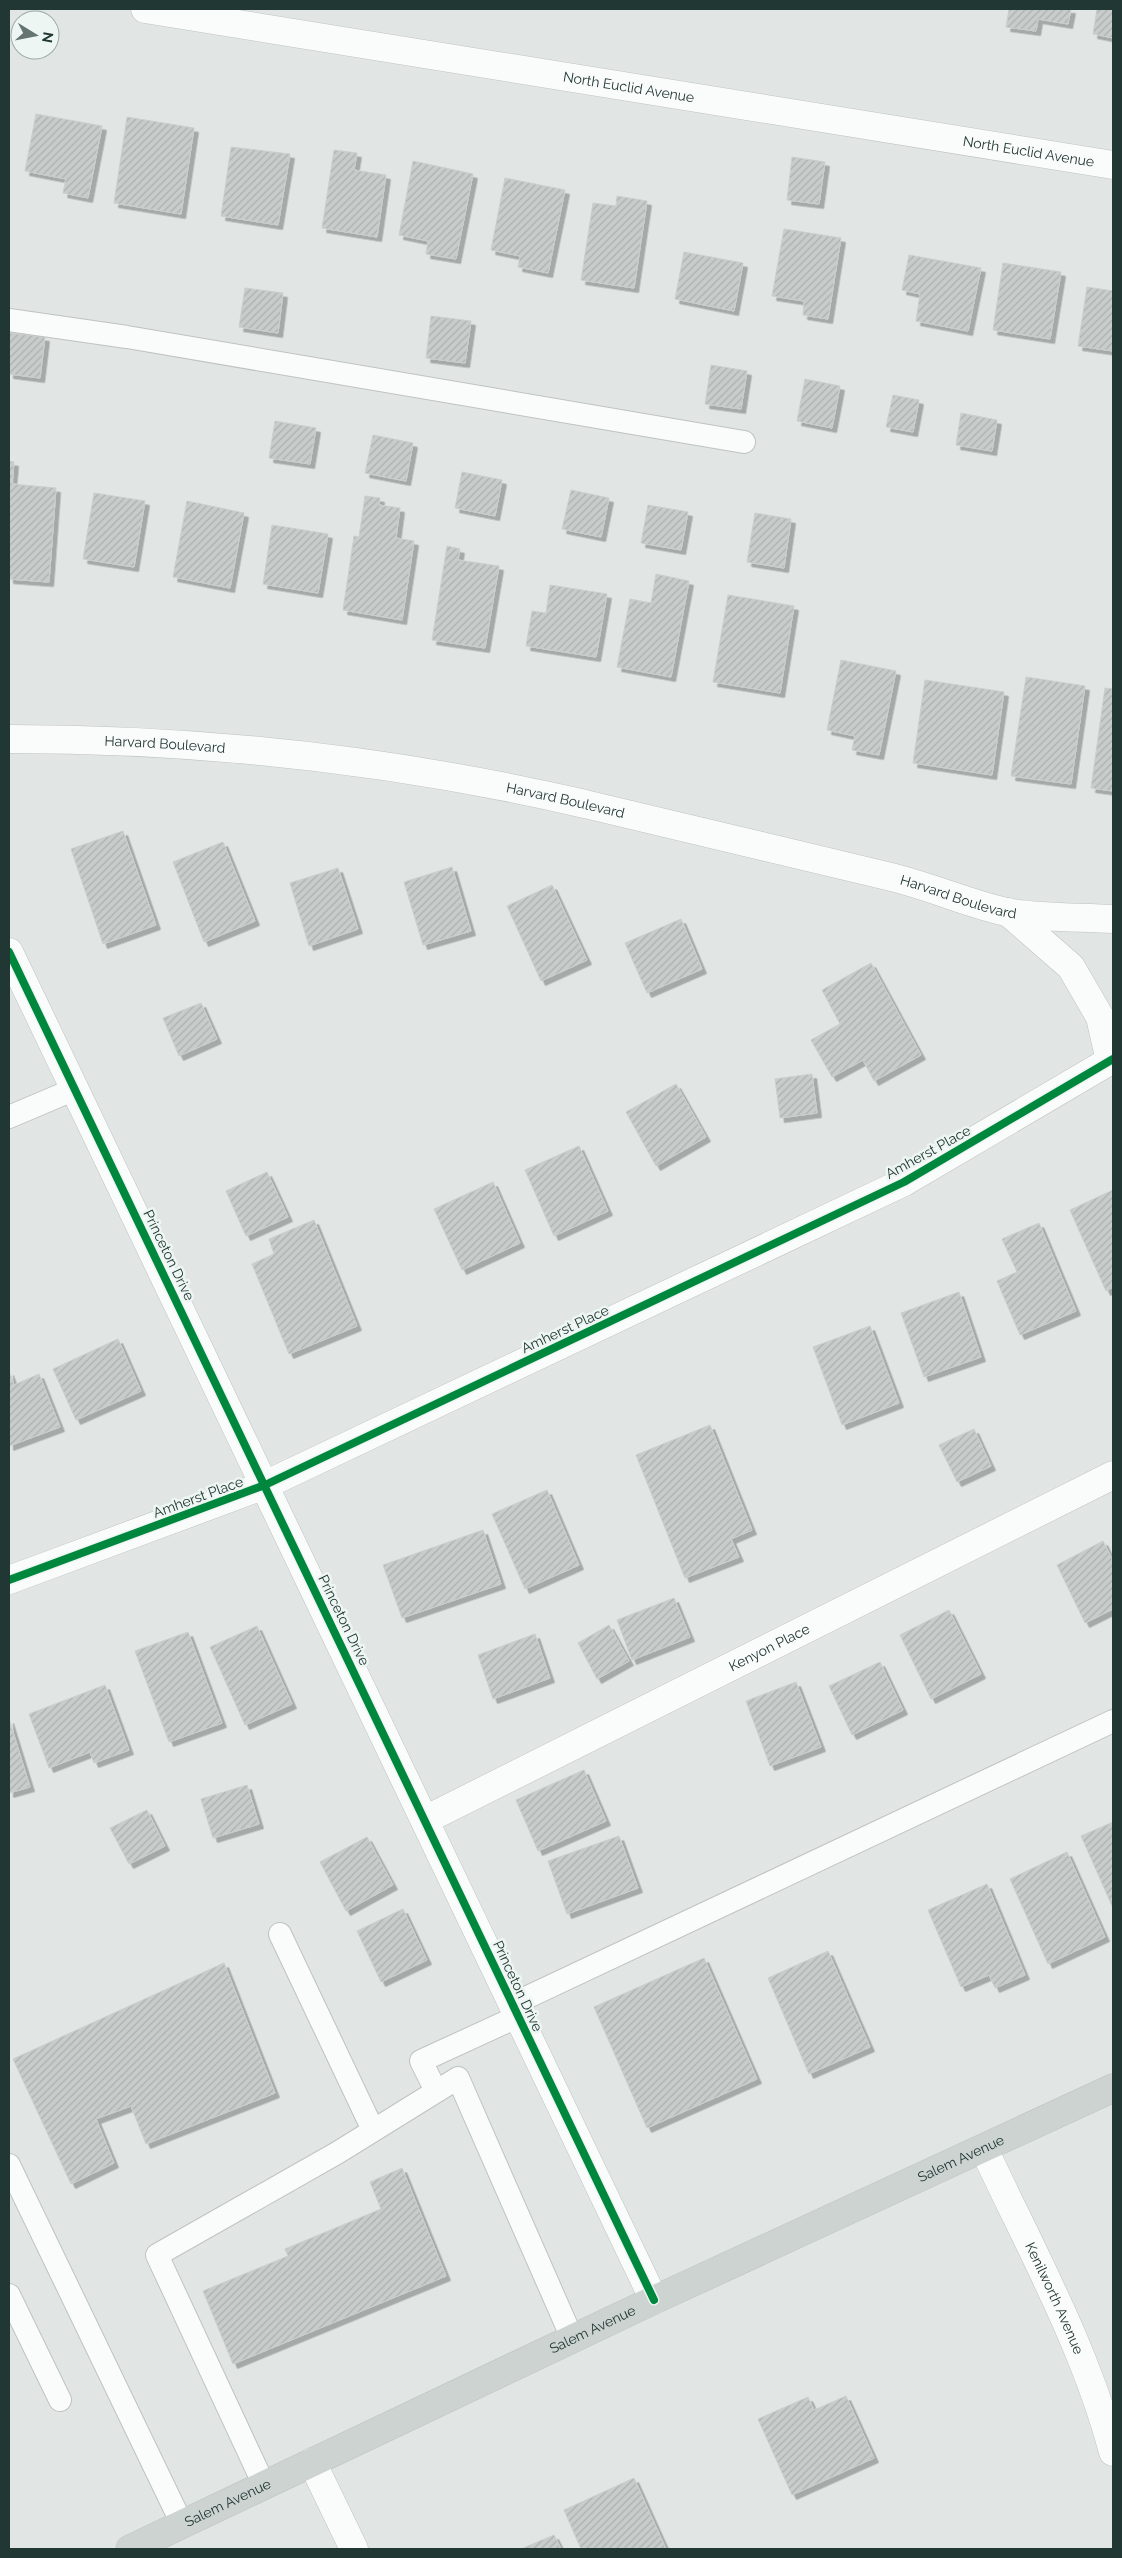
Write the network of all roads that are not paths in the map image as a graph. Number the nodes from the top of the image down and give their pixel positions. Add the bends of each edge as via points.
1 (145, 9) edge
2 (1113, 165) edge
3 (9, 320) edge
4 (744, 442) dead end
5 (9, 739) edge
6 (1008, 912) junction
7 (1113, 919) edge
8 (9, 952) edge
9 (1112, 1060) edge
10 (75, 1089) junction
11 (9, 1117) edge
12 (1113, 1475) edge
13 (265, 1485) junction
14 (9, 1580) edge
15 (1113, 1721) edge
16 (425, 1820) junction
17 (280, 1934) dead end
18 (516, 2010) junction
19 (1113, 2088) edge
20 (436, 2091) junction
21 (373, 2130) junction
22 (984, 2149) junction
23 (9, 2165) edge
24 (9, 2295) edge
25 (654, 2300) junction
26 (572, 2338) junction
27 (60, 2400) dead end
28 (1113, 2452) edge
29 (312, 2462) junction
30 (264, 2485) junction
31 (182, 2524) junction
32 (130, 2549) edge
33 (354, 2549) edge

1 - 2 street, North Euclid Avenue
3 - 4 lane via 127,337
5 - 6 street, Harvard Boulevard via 209,745 455,776 890,876
6 - 7 street, Harvard Boulevard
6 - 9 street via 1071,967 1100,1017
8 - 10 street, Princeton Drive
9 - 13 street, Amherst Place via 904,1182
10 - 11 lane
10 - 13 street, Princeton Drive
12 - 16 street, Kenyon Place
13 - 14 street, Amherst Place
13 - 16 street, Princeton Drive
15 - 18 lane
16 - 18 street, Princeton Drive
17 - 21 lane
18 - 20 lane via 421,2061
18 - 25 street, Princeton Drive
19 - 22 main road, Salem Avenue
20 - 21 lane
20 - 26 lane via 458,2078
21 - 30 lane via 157,2255
22 - 25 main road, Salem Avenue
22 - 28 street, Kenilworth Avenue via 1072,2337 1103,2412
23 - 31 lane
24 - 27 lane
25 - 26 main road, Salem Avenue
26 - 29 main road, Salem Avenue
29 - 30 main road, Salem Avenue
29 - 33 street
30 - 31 main road, Salem Avenue
31 - 32 main road, Salem Avenue

